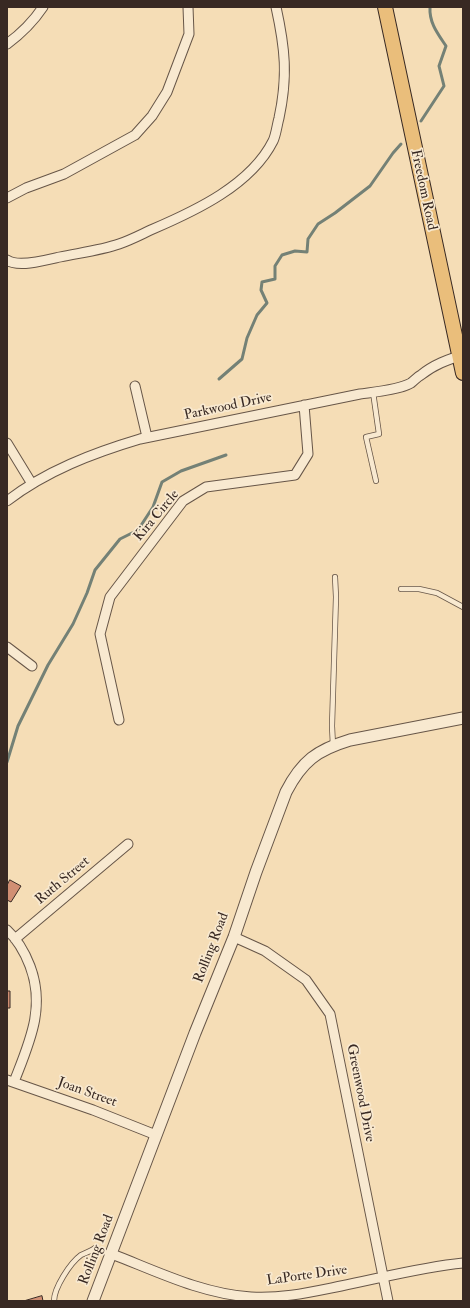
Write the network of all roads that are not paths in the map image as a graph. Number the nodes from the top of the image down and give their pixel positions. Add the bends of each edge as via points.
1 (43, 7) edge
2 (188, 7) edge
3 (276, 7) edge
4 (385, 7) edge
5 (7, 44) edge
6 (7, 198) edge
7 (7, 260) edge
8 (461, 356) edge
9 (463, 374) edge
10 (135, 386) dead end
11 (373, 392) junction
12 (304, 405) junction
13 (147, 437) junction
14 (7, 443) edge
15 (376, 481) dead end
16 (32, 484) junction
17 (7, 501) edge
18 (335, 577) dead end
19 (401, 590) dead end
20 (463, 607) edge
21 (7, 647) edge
22 (32, 666) dead end
23 (463, 718) edge
24 (119, 720) dead end
25 (333, 746) junction
26 (128, 844) dead end
27 (7, 930) edge
28 (234, 937) junction
29 (15, 939) junction
30 (11, 1081) edge
31 (156, 1135) junction
32 (112, 1254) junction
33 (463, 1263) edge
34 (383, 1277) junction
35 (54, 1301) edge
36 (93, 1301) edge
37 (388, 1301) edge

1 - 5 street via 32,23
2 - 6 street via 189,34 167,92 152,116 135,134 64,174
3 - 7 street via 285,58 285,83 273,140 261,159 232,188 184,216 118,244 44,261 20,263
4 - 8 main road, Freedom Road
8 - 9 main road, Freedom Road
8 - 11 street, Parkwood Drive via 439,364 411,383
10 - 13 street
11 - 12 street, Parkwood Drive
11 - 15 lane via 379,434 366,437
12 - 13 street, Parkwood Drive
12 - 24 street, Kira Circle via 308,454 295,475 206,487 183,501 110,597 100,634
13 - 16 street, Parkwood Drive via 80,460
14 - 16 street
16 - 17 street, Parkwood Drive
18 - 25 lane
19 - 20 lane via 419,589 437,593
21 - 22 street
23 - 25 street, Rolling Road via 350,740
25 - 28 street, Rolling Road via 311,758 292,780
26 - 29 street, Ruth Street
27 - 29 street
28 - 31 street, Rolling Road
28 - 34 street, Greenwood Drive via 265,951 306,980 330,1014
29 - 30 street via 26,955 36,985 37,1013 31,1035
30 - 31 street, Joan Street
31 - 32 street, Rolling Road
32 - 34 street, LaPorte Drive via 202,1288 251,1297 312,1292
32 - 35 lane via 96,1248 80,1256 68,1269 54,1294
32 - 36 street, Rolling Road
33 - 34 street, LaPorte Drive
34 - 37 street, Greenwood Drive

